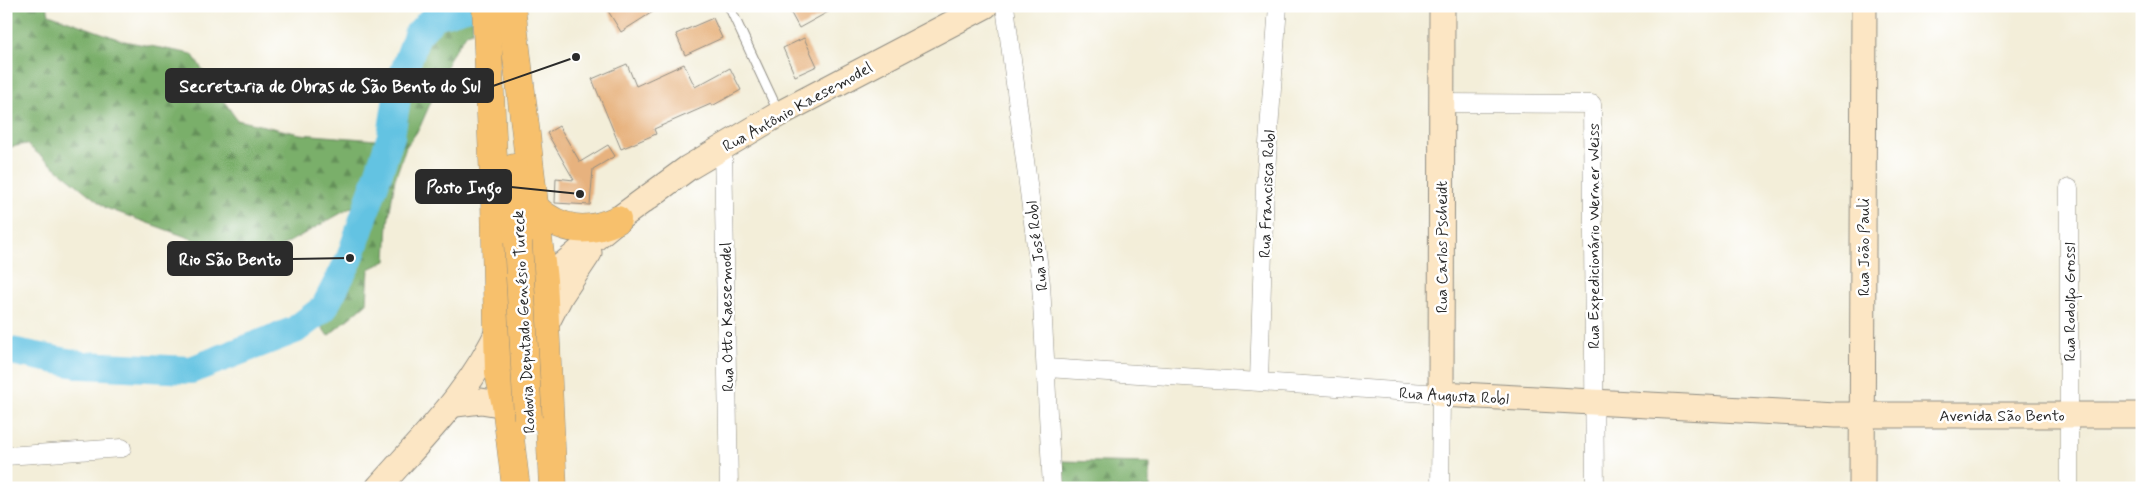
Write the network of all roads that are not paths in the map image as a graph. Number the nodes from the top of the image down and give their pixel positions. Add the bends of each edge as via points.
1 (486, 6) edge
2 (506, 6) edge
3 (511, 6) edge
4 (729, 6) edge
5 (985, 6) edge
6 (1005, 6) edge
7 (1278, 6) edge
8 (1442, 6) edge
9 (1864, 6) edge
10 (1441, 102) junction
11 (779, 114) junction
12 (723, 146) junction
13 (2069, 188) dead end
14 (536, 209) junction
15 (617, 220) junction
16 (543, 280) junction
17 (522, 299) junction
18 (546, 322) junction
19 (498, 332) junction
20 (527, 348) junction
21 (1047, 368) junction
22 (499, 373) junction
23 (1259, 381) junction
24 (1441, 394) junction
25 (1594, 402) junction
26 (451, 408) junction
27 (517, 411) junction
28 (1862, 415) junction
29 (2142, 415) edge
30 (2069, 416) junction
31 (122, 448) dead end
32 (6, 456) edge
33 (378, 488) edge
34 (516, 488) edge
35 (532, 488) edge
36 (554, 488) edge
37 (729, 488) edge
38 (1052, 488) edge
39 (1440, 488) edge
40 (1595, 488) edge
41 (1862, 488) edge
42 (2069, 488) edge

1 - 19 main road
2 - 27 main road, Rodovia Deputado Genésio Tureck, bridge via 518,242
3 - 14 main road
4 - 11 lane
5 - 11 main road, Rua Antônio Kaesemodel
6 - 21 street, Rua José Robl via 1041,284
7 - 23 street, Rua Francisca Robl via 1265,186
8 - 10 main road, Rua Carlos Pscheidt
9 - 28 main road, Rua João Pauli
10 - 24 main road, Rua Carlos Pscheidt
10 - 25 street, Rua Expedicionário Werner Weiss via 1592,104
11 - 12 main road, Rua Antônio Kaesemodel
12 - 15 main road, Rua Antônio Kaesemodel via 666,182
12 - 37 street, Rua Otto Kaesemodel
13 - 30 street, Rua Rodolfo Grossl
14 - 15 main road via 560,226 574,229 596,228
14 - 16 main road
15 - 16 main road, Rua Antônio Kaesemodel
15 - 18 main road, Rua Antônio Kaesemodel via 578,268
16 - 17 main road, Rua Antônio Kaesemodel
16 - 18 main road
17 - 18 main road via 533,303
17 - 19 main road, Rua Antônio Kaesemodel via 507,313
18 - 20 main road, Rua Antônio Kaesemodel via 539,337
18 - 36 main road
19 - 20 main road via 509,345
19 - 22 main road
19 - 26 main road, Rua Antônio Kaesemodel
20 - 22 main road, Rua Antônio Kaesemodel
21 - 23 street, Rua Augusta Robl
21 - 38 street, Rua José Robl
22 - 26 main road, Rua Antônio Kaesemodel
22 - 27 main road
23 - 24 street, Rua Augusta Robl
24 - 25 main road, Rua Augusta Robl
24 - 39 street, Rua Carlos Pscheidt
25 - 28 main road, Rua Augusta Robl
25 - 40 street, Rua Expedicionário Werner Weiss
26 - 27 main road via 481,401
26 - 33 main road, Rua Antônio Kaesemodel
27 - 34 main road
27 - 35 main road, Rodovia Deputado Genésio Tureck
28 - 30 main road, Avenida São Bento
28 - 41 main road, Rua João Pauli
29 - 30 main road, Avenida São Bento
30 - 42 street, Rua Rodolfo Grossl
31 - 32 street

